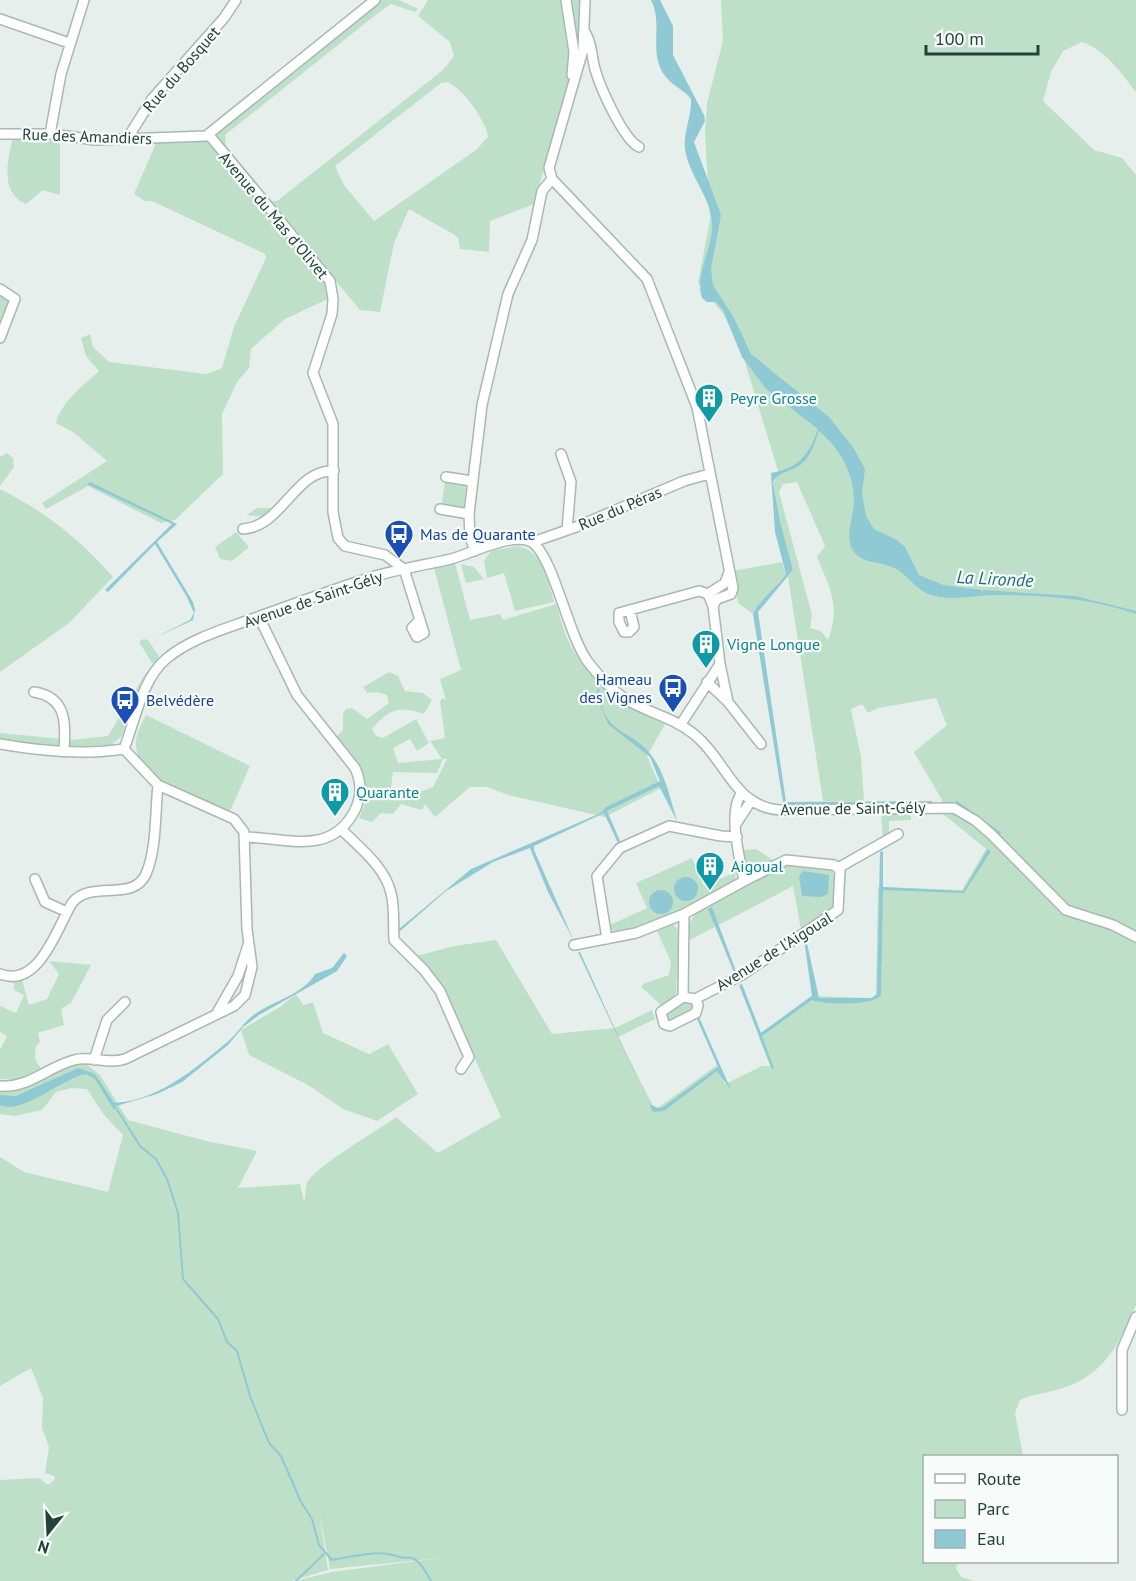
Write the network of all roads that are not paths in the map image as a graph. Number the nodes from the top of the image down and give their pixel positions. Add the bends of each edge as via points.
1 (84, 0) edge
2 (236, 0) edge
3 (375, 0) edge
4 (566, 0) edge
5 (585, 0) edge
6 (362, 5) edge
7 (0, 19) edge
8 (585, 32) junction
9 (69, 43) junction
10 (571, 90) junction
11 (0, 134) edge
12 (50, 134) junction
13 (209, 135) junction
14 (128, 139) junction
15 (639, 147) dead end
16 (552, 179) junction
17 (0, 289) edge
18 (0, 338) edge
19 (561, 454) dead end
20 (334, 471) junction
21 (709, 474) junction
22 (446, 477) dead end
23 (472, 481) junction
24 (440, 509) dead end
25 (469, 514) junction
26 (243, 529) dead end
27 (567, 530) junction
28 (533, 542) junction
29 (475, 550) junction
30 (404, 569) junction
31 (729, 586) junction
32 (708, 594) junction
33 (713, 606) junction
34 (630, 610) dead end
35 (259, 617) junction
36 (420, 620) dead end
37 (720, 664) junction
38 (707, 682) junction
39 (34, 692) dead end
40 (728, 702) junction
41 (681, 724) junction
42 (0, 744) edge
43 (760, 744) dead end
44 (124, 748) junction
45 (64, 750) junction
46 (158, 785) junction
47 (742, 794) junction
48 (751, 801) junction
49 (736, 824) junction
50 (342, 830) junction
51 (898, 834) dead end
52 (244, 837) junction
53 (737, 837) junction
54 (838, 868) junction
55 (35, 879) dead end
56 (744, 881) junction
57 (67, 912) junction
58 (684, 914) junction
59 (1136, 937) edge
60 (607, 939) junction
61 (249, 940) junction
62 (574, 945) dead end
63 (0, 974) edge
64 (683, 997) junction
65 (695, 999) junction
66 (125, 1002) dead end
67 (214, 1015) junction
68 (94, 1060) junction
69 (461, 1069) dead end
70 (0, 1086) edge
71 (1136, 1317) edge
72 (1122, 1410) dead end

1 - 9 street
2 - 14 street, Rue du Bosquet via 152,99
3 - 6 street
4 - 10 street via 574,52
5 - 8 street
6 - 13 street
7 - 9 street
8 - 10 street
8 - 15 street via 607,97 629,138
9 - 12 street
10 - 16 street via 549,168
11 - 12 street, Rue des Amandiers
12 - 14 street, Rue des Amandiers via 95,140
13 - 14 street, Rue des Amandiers
13 - 20 street, Avenue du Mas d'Olivet via 330,281 332,314 313,373 333,424
16 - 21 street via 647,279 694,397
16 - 23 street via 542,191 532,240 508,294 479,420
17 - 18 street via 15,298
19 - 27 street via 571,482
20 - 26 street via 317,472 271,518
20 - 30 street, Avenue du Mas d'Olivet via 333,512 341,542 356,550 385,555
21 - 27 street, Rue du Péras
21 - 31 street
22 - 23 street
23 - 25 street
24 - 25 street
25 - 29 street
27 - 28 street, Rue du Péras
28 - 29 street, Avenue de Saint-Gély via 517,539
28 - 41 street, Avenue de Saint-Gély via 588,662 624,698
29 - 30 street, Avenue de Saint-Gély
30 - 35 street, Avenue de Saint-Gély
30 - 36 street
31 - 32 street
31 - 33 street via 731,594 717,599
32 - 33 street
32 - 34 street via 699,591
33 - 37 street
35 - 44 street, Avenue de Saint-Gély via 183,647 159,666
35 - 50 street via 297,695 350,760 359,777 358,803
37 - 38 street
37 - 40 street
38 - 40 street
38 - 41 street
39 - 45 street via 48,697 63,711
40 - 43 street
41 - 47 street, Avenue de Saint-Gély via 699,738
42 - 45 street
44 - 45 street
44 - 46 street
46 - 52 street via 234,819
46 - 57 street via 146,874 136,886 84,893
47 - 48 street, Avenue de Saint-Gély
47 - 49 street via 737,801
48 - 49 street
48 - 59 street, Avenue de Saint-Gély via 780,810 954,808 976,820 1066,910
49 - 53 street
50 - 52 street via 318,841
50 - 69 street via 378,868 390,889 394,940 440,990 469,1057
51 - 54 street
52 - 61 street
53 - 56 street
53 - 60 street via 669,825 620,848 597,876
54 - 56 street via 826,863 786,860
54 - 65 street, Avenue de l'Aigoual via 838,911 742,975
55 - 57 street via 45,902
56 - 58 street
57 - 63 street via 38,964 22,974
58 - 60 street via 636,933
58 - 64 street
60 - 62 street
61 - 67 street via 228,998
61 - 67 street via 252,967 245,995 237,1004
64 - 65 street
64 - 65 street via 661,1012 665,1025 696,1013
66 - 68 street via 107,1020
67 - 68 street via 125,1059
68 - 70 street via 77,1059 25,1083
71 - 72 street via 1122,1350

